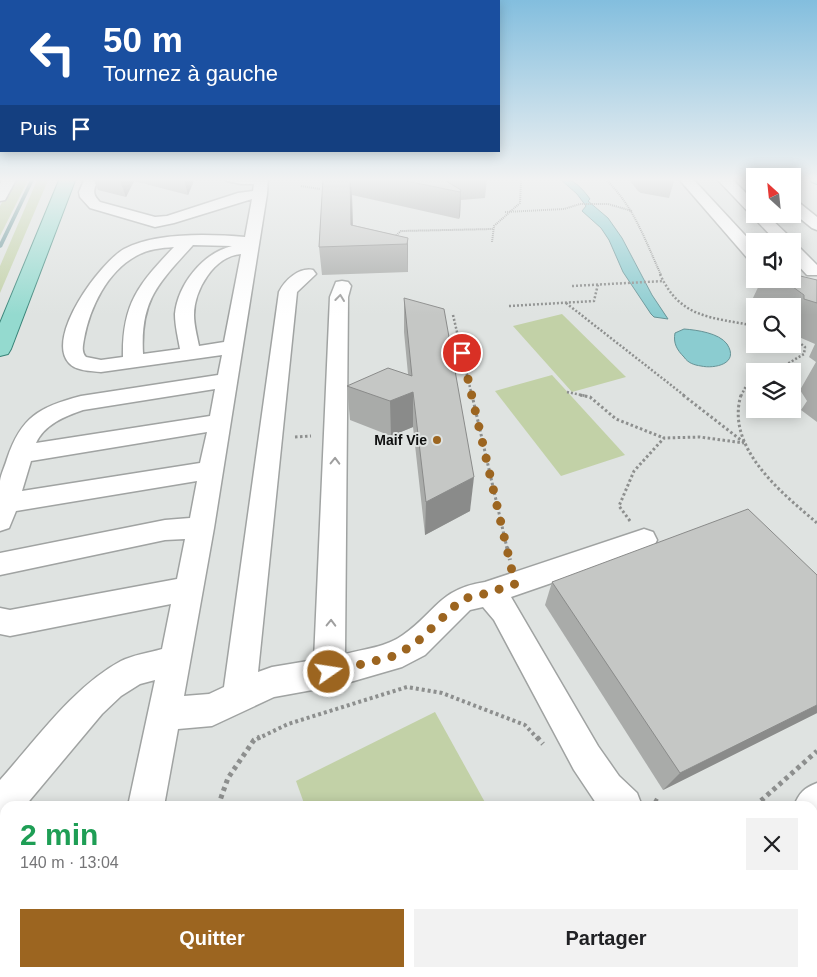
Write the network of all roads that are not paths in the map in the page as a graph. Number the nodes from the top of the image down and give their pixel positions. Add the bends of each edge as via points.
1 (50, 224) edge
2 (255, 224) edge
3 (726, 224) edge
4 (767, 224) edge
5 (776, 233) edge
6 (187, 242) junction
7 (251, 245) junction
8 (746, 246) edge
9 (801, 258) edge
10 (801, 269) edge
11 (815, 271) edge
12 (307, 274) dead end
13 (342, 286) dead end
14 (233, 347) junction
15 (0, 349) edge
16 (191, 352) junction
17 (132, 361) junction
18 (227, 380) junction
19 (219, 422) junction
20 (20, 454) junction
21 (210, 471) junction
22 (3, 512) edge
23 (201, 528) junction
24 (644, 540) road end
25 (0, 564) edge
26 (189, 590) junction
27 (484, 594) junction
28 (0, 621) edge
29 (174, 661) junction
30 (329, 672) junction
31 (239, 696) junction
32 (164, 714) junction
33 (6, 801) edge
34 (147, 801) edge
35 (634, 801) edge

1 - 15 main road
2 - 7 street
3 - 8 street
4 - 5 street
6 - 7 street via 214,239
6 - 17 street via 146,287 138,302
6 - 17 street via 150,246 127,254 102,277 81,311 72,351 76,359 86,365 101,366
7 - 14 street
7 - 16 street via 224,254 194,282 185,312
9 - 11 street
10 - 11 street
12 - 31 street via 294,282 288,292
30 -> 13 street via 339,297
14 - 16 street
14 - 18 street
16 - 17 street
18 - 19 street
18 - 20 street via 104,398 61,409 45,417 31,430
19 - 20 street
19 - 21 street
20 - 22 street
21 - 22 street
21 - 23 street
23 - 25 street via 165,530
23 - 26 street
24 - 27 street
26 - 28 street via 10,623
26 - 29 street
27 - 30 street via 460,601 414,645 391,657
27 - 35 street via 494,598 504,611 606,789
29 - 32 street
29 - 33 street via 133,671 110,685 90,703
30 - 31 street via 272,682
31 - 32 street via 212,710
32 - 34 street

